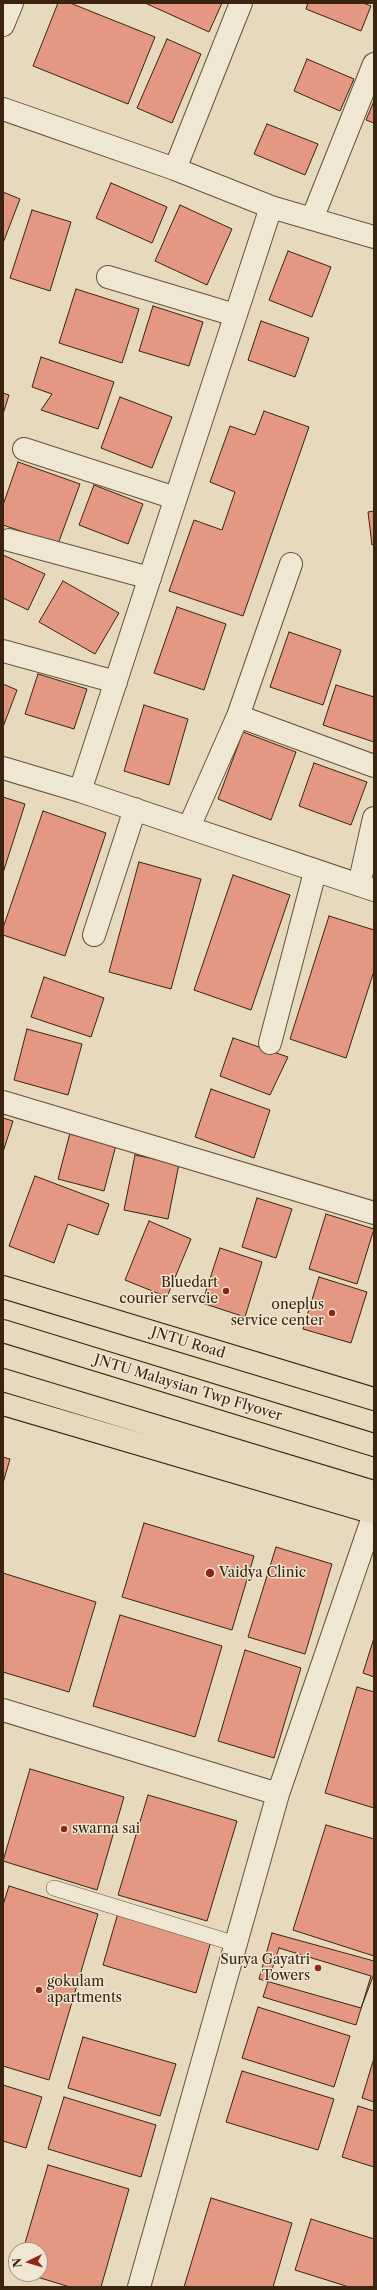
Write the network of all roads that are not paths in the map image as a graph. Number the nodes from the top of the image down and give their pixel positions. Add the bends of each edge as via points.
1 (12, 3) edge
2 (241, 3) edge
3 (3, 25) edge
4 (374, 64) edge
5 (3, 109) edge
6 (175, 169) junction
7 (270, 207) junction
8 (312, 219) junction
9 (374, 237) edge
10 (108, 277) dead end
11 (235, 315) junction
12 (24, 449) dead end
13 (176, 498) junction
14 (9, 540) dead end
15 (291, 564) dead end
16 (150, 578) junction
17 (3, 651) edge
18 (116, 682) junction
19 (238, 716) junction
20 (374, 766) edge
21 (3, 768) edge
22 (80, 791) junction
23 (135, 809) junction
24 (374, 818) edge
25 (189, 827) junction
26 (315, 872) junction
27 (366, 888) edge
28 (94, 936) dead end
29 (270, 1043) dead end
30 (3, 1102) edge
31 (374, 1213) edge
32 (3, 1287) edge
33 (3, 1331) edge
34 (3, 1380) edge
35 (374, 1399) edge
36 (3, 1404) edge
37 (374, 1445) edge
38 (374, 1492) edge
39 (374, 1514) edge
40 (5, 1717) edge
41 (278, 1794) junction
42 (54, 1888) dead end
43 (236, 1944) junction
44 (139, 2287) edge

1 - 3 street
2 - 6 street
4 - 8 street
5 - 6 street
6 - 7 street
7 - 8 street
7 - 11 street
8 - 9 street
10 - 11 street
11 - 13 street
12 - 13 street
13 - 16 street
14 - 16 street
15 - 19 street
16 - 18 street
17 - 18 street
18 - 22 street
19 - 20 street
19 - 25 street
21 - 22 street
22 - 23 street
23 - 25 street
23 - 28 street
24 - 27 street
25 - 26 street
26 - 27 street
26 - 29 street
30 - 31 street
32 - 35 main road, JNTU Road
33 - 37 main road, JNTU Malaysian Twp Flyover
34 - 38 main road
36 - 39 main road
39 - 41 street
40 - 41 street
41 - 43 street
42 - 43 lane
43 - 44 street

